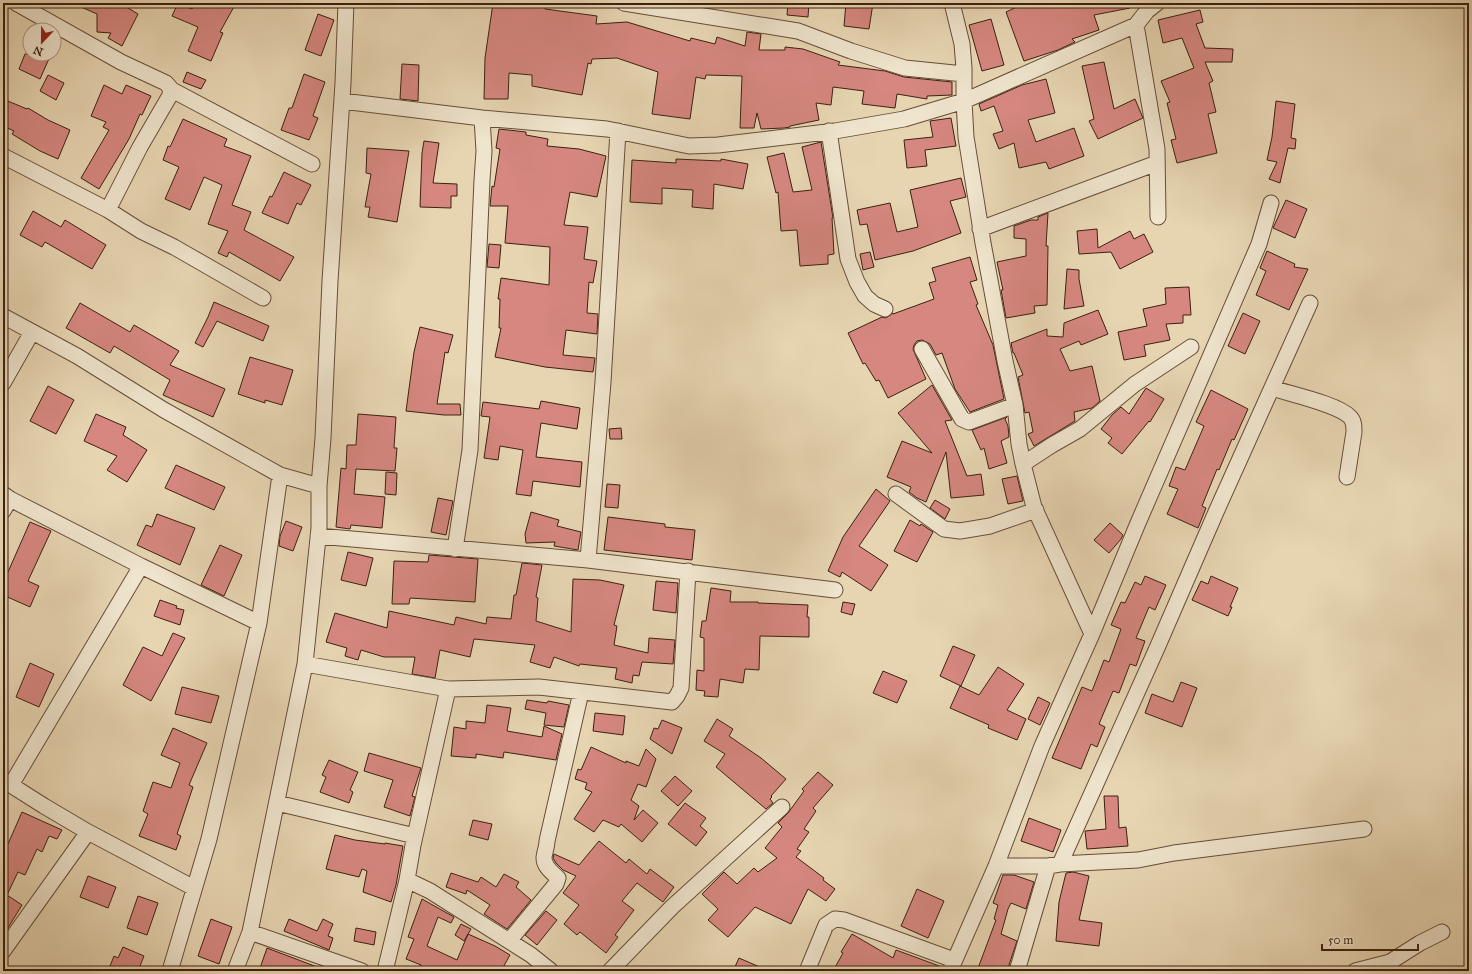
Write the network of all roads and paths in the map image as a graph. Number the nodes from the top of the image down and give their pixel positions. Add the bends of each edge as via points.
1 (16, 3) edge
2 (346, 3) edge
3 (624, 3) edge
4 (952, 3) edge
5 (1157, 3) edge
6 (1136, 25) junction
7 (964, 74) junction
8 (172, 90) junction
9 (342, 101) junction
10 (964, 101) junction
11 (482, 118) junction
12 (618, 131) junction
13 (829, 131) junction
14 (3, 156) edge
15 (1157, 163) junction
16 (312, 164) dead end
17 (1271, 203) dead end
18 (108, 210) junction
19 (1158, 217) dead end
20 (980, 229) junction
21 (263, 298) dead end
22 (1310, 303) dead end
23 (885, 309) dead end
24 (3, 316) edge
25 (32, 332) junction
26 (1191, 347) dead end
27 (922, 349) dead end
28 (3, 383) edge
29 (1272, 388) junction
30 (1015, 405) junction
31 (1023, 464) junction
32 (280, 476) junction
33 (1347, 477) dead end
34 (319, 486) junction
35 (896, 494) dead end
36 (5, 501) edge
37 (1036, 510) junction
38 (318, 536) junction
39 (455, 549) junction
40 (588, 560) junction
41 (141, 566) junction
42 (688, 571) junction
43 (835, 590) dead end
44 (259, 623) junction
45 (1092, 634) junction
46 (305, 664) junction
47 (448, 689) junction
48 (581, 692) junction
49 (7, 782) edge
50 (277, 803) junction
51 (782, 807) dead end
52 (1364, 829) dead end
53 (88, 832) junction
54 (415, 836) junction
55 (1054, 865) junction
56 (996, 866) junction
57 (407, 880) junction
58 (194, 888) junction
59 (250, 932) junction
60 (1442, 932) dead end
61 (509, 941) junction
62 (3, 951) edge
63 (952, 966) edge
64 (545, 969) edge
65 (170, 971) edge
66 (235, 971) edge
67 (362, 971) edge
68 (385, 971) edge
69 (610, 971) edge
70 (807, 971) edge
71 (1017, 971) edge
72 (1355, 971) edge

1 - 8 street via 121,62 166,83
2 - 9 street
3 - 7 street via 798,31 905,68
4 - 7 street via 962,44
5 - 6 street
6 - 10 street
6 - 15 street via 1157,149
7 - 10 street
8 - 16 street
8 - 18 street
9 - 11 street
9 - 34 street
10 - 13 street via 904,119
10 - 20 street via 966,137
11 - 12 street
11 - 39 street via 484,151 470,450
12 - 13 street via 689,146 718,145
12 - 40 street via 603,382
13 - 23 street via 848,259 865,296
14 - 18 street
15 - 19 street
15 - 20 street
17 - 45 street via 1259,244
18 - 21 street
20 - 30 street
22 - 29 street
24 - 25 street
25 - 28 street
25 - 32 street
26 - 31 street via 1135,384 1080,429
27 - 30 street via 962,419 969,422
29 - 33 street via 1329,406 1352,419 1354,432
29 - 55 street via 1157,648
30 - 31 street
31 - 37 street
32 - 34 street
32 - 44 street
34 - 38 street
35 - 37 street via 944,529 960,531 990,526
36 - 41 street
37 - 45 street
38 - 39 street
38 - 46 street
39 - 40 street
40 - 42 street
41 - 44 street
41 - 49 street
42 - 43 street
42 - 48 street via 681,688 672,702
44 - 58 street via 209,839
45 - 56 street via 1042,746
46 - 47 street
46 - 50 street
47 - 48 street via 538,687
47 - 54 street
48 - 61 street via 544,858 546,867 558,878 556,884
49 - 53 street
50 - 54 street
50 - 59 street
51 - 69 street via 672,907
52 - 55 street via 1138,860
53 - 58 street
53 - 62 street
54 - 57 street
55 - 56 street
55 - 71 street
56 - 63 street
57 - 61 street via 430,890
57 - 68 street
58 - 65 street
59 - 66 street
59 - 67 street
60 - 72 street via 1390,962
61 - 64 street
63 - 70 street via 844,920 835,919 826,925

